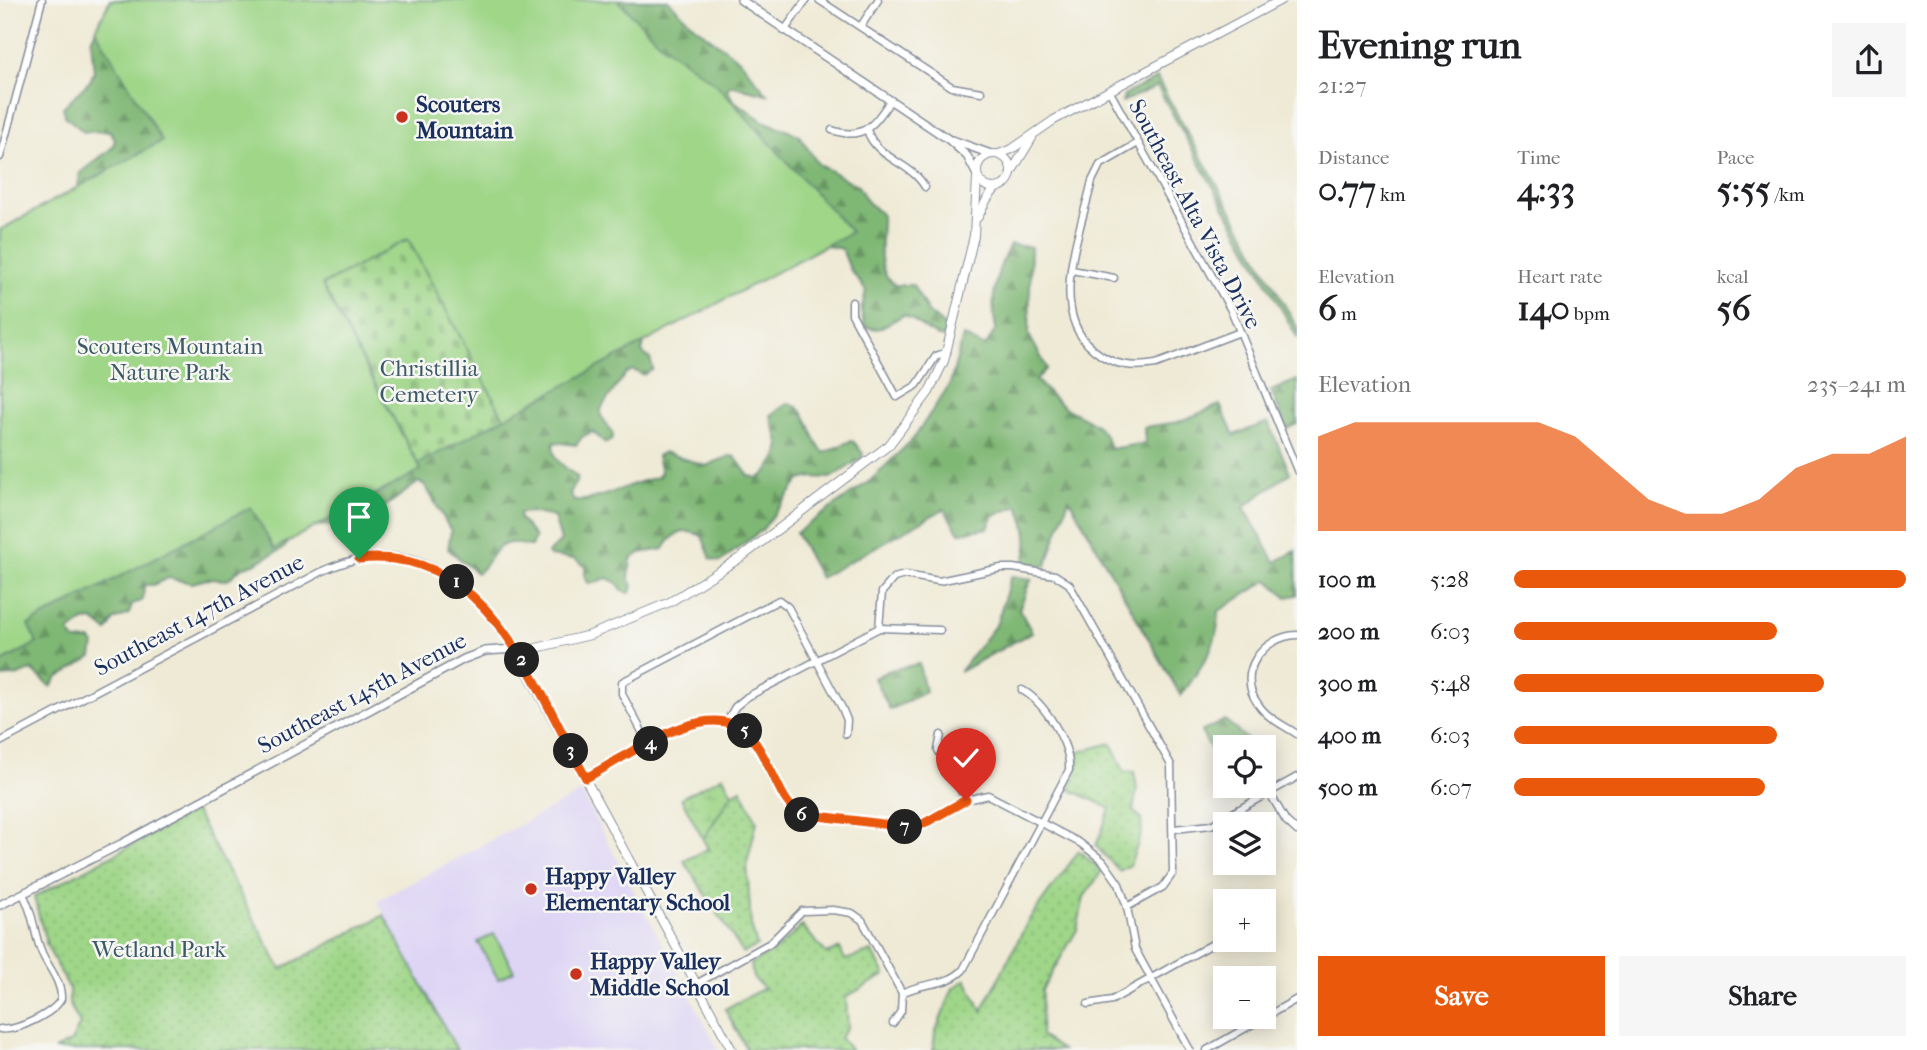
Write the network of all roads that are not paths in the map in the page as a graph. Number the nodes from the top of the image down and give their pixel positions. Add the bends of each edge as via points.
1 (42, 0) edge
2 (741, 0) edge
3 (806, 0) edge
4 (819, 0) edge
5 (878, 0) edge
6 (1281, 0) edge
7 (861, 26) junction
8 (784, 31) junction
9 (981, 92) dead end
10 (1110, 92) junction
11 (890, 101) junction
12 (832, 130) dead end
13 (867, 130) junction
14 (1034, 135) junction
15 (948, 139) junction
16 (1138, 143) junction
17 (995, 154) junction
18 (0, 157) edge
19 (1011, 173) junction
20 (977, 175) junction
21 (925, 187) dead end
22 (996, 188) junction
23 (977, 220) junction
24 (1072, 270) junction
25 (1114, 278) dead end
26 (852, 302) dead end
27 (1240, 332) junction
28 (947, 352) junction
29 (1297, 470) edge
30 (879, 628) junction
31 (940, 630) dead end
32 (1297, 635) edge
33 (515, 649) junction
34 (817, 660) junction
35 (1022, 690) dead end
36 (727, 721) junction
37 (846, 734) dead end
38 (1297, 734) edge
39 (941, 735) dead end
40 (0, 742) edge
41 (649, 745) junction
42 (1297, 777) edge
43 (586, 778) junction
44 (1276, 788) edge
45 (1258, 798) edge
46 (1273, 798) edge
47 (966, 800) junction
48 (1042, 822) junction
49 (1174, 829) junction
50 (1297, 831) edge
51 (23, 894) junction
52 (0, 905) edge
53 (1127, 907) junction
54 (1213, 944) edge
55 (1151, 978) junction
56 (696, 984) junction
57 (902, 993) junction
58 (1297, 999) edge
59 (1088, 1003) dead end
60 (893, 1023) dead end
61 (0, 1029) edge
62 (732, 1050) edge
63 (1190, 1050) edge
64 (1207, 1050) edge

1 - 18 street
2 - 8 street
3 - 8 street
4 - 7 street
5 - 7 street
6 - 10 main road
7 - 9 street via 952,87
8 - 11 street
10 - 14 main road
10 - 16 street, Southeast Alta Vista Drive
11 - 13 street
11 - 15 street
12 - 13 street via 850,135
13 - 21 street via 879,151 914,173
14 - 17 main road
14 - 19 main road
15 - 17 street
15 - 20 street via 967,156
16 - 24 street via 1106,160 1095,172
16 - 27 street, Southeast Alta Vista Drive
17 - 19 main road via 1008,161
17 - 20 main road via 979,162
19 - 22 main road, Southeast 145th Avenue via 1007,182
20 - 22 main road via 985,186
20 - 23 main road, Southeast 145th Avenue
22 - 23 main road, Southeast 145th Avenue
23 - 28 main road, Southeast 145th Avenue
24 - 25 street
24 - 27 street via 1069,309 1080,335 1096,352 1116,363 1156,364
26 - 28 street via 852,314 897,397 917,385 936,356
27 - 29 street, Southeast Alta Vista Drive
28 - 33 main road, Southeast 145th Avenue via 929,392 889,444 734,562 679,597 619,625 560,643
30 - 31 street
30 - 34 street
30 - 49 street via 882,592 894,578 905,575 939,582 1001,568 1063,579 1168,758
32 - 38 street via 1278,638 1264,647 1250,678 1253,695 1265,713
33 - 40 street, Southeast 147th Avenue via 481,602 447,575 400,558 359,559 321,572
33 - 43 main road
33 - 51 street, Southeast 145th Avenue via 468,656
34 - 36 street via 740,701
34 - 37 street via 847,720
34 - 41 street via 784,602 771,602 622,682 622,694
35 - 48 street via 1038,699 1069,754 1066,778
36 - 41 street via 694,722
36 - 47 street via 754,740 789,805 802,814 907,827 923,824
39 - 47 street via 939,750
41 - 43 street
42 - 44 street
43 - 56 main road
45 - 49 street via 1211,825
46 - 50 street
47 - 48 street via 988,795
48 - 53 street via 1091,850 1111,872
48 - 57 street via 963,970 949,981 920,984
49 - 53 street via 1170,878 1163,887
51 - 52 street, Southeast 145th Avenue
51 - 61 street via 61,999 55,1007 14,1029
53 - 55 street via 1131,939
54 - 55 street
55 - 59 street via 1112,1000
55 - 63 street
56 - 57 street via 770,943 802,911 818,909 852,913 862,920
56 - 62 main road
57 - 60 street via 901,1011
58 - 64 street

